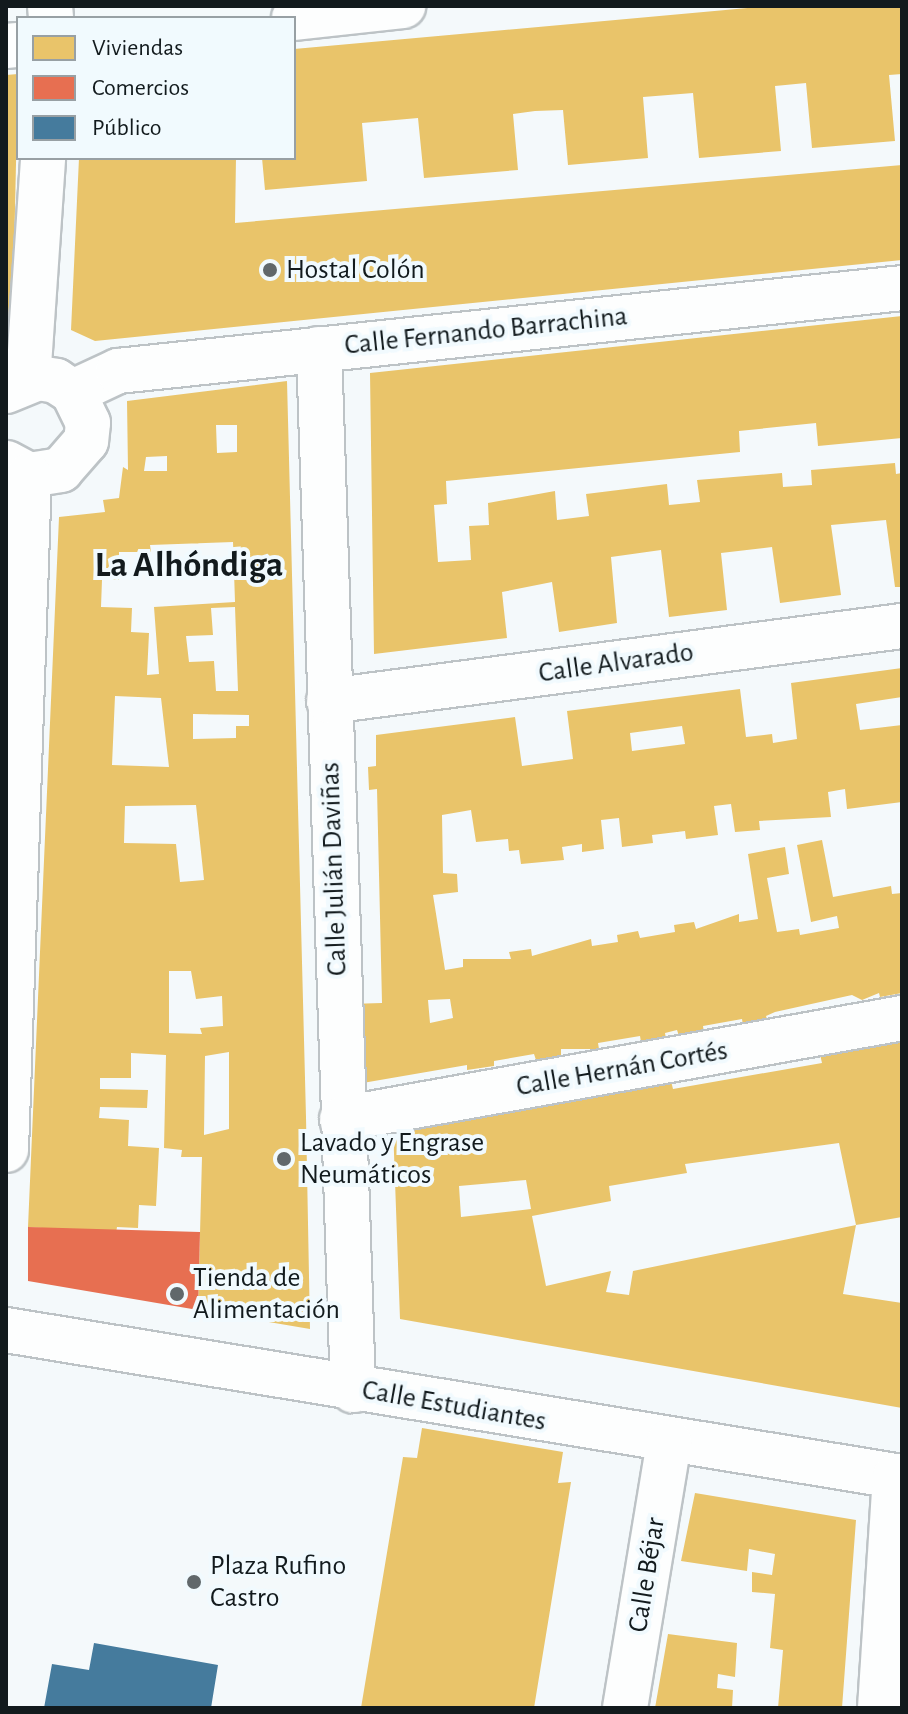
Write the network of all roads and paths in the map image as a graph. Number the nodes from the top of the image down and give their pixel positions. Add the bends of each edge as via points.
1 (403, 6) edge
2 (296, 18) edge
3 (43, 160) edge
4 (902, 288) edge
5 (319, 349) junction
6 (17, 386) edge
7 (73, 392) junction
8 (18, 469) edge
9 (902, 626) edge
10 (15, 661) edge
11 (329, 701) junction
12 (10, 939) edge
13 (902, 1018) edge
14 (342, 1119) junction
15 (6, 1150) edge
16 (7, 1334) edge
17 (353, 1390) junction
18 (669, 1442) junction
19 (899, 1476) edge
20 (625, 1708) edge
21 (880, 1708) edge

1 - 2 street
3 - 6 street
4 - 5 street, Calle Fernando Barrachina
5 - 7 street, Calle Fernando Barrachina via 118,371
5 - 11 street, Calle Julián Daviñas
6 - 7 street via 56,381
7 - 8 street via 88,423 86,441 61,470
8 - 10 street
9 - 11 street, Calle Alvarado
10 - 12 street
11 - 14 street, Calle Julián Daviñas
12 - 15 street
13 - 14 street, Calle Hernán Cortés
14 - 17 street, Calle Julián Daviñas
16 - 17 street, Calle Estudiantes
17 - 18 street, Calle Estudiantes
18 - 19 street, Calle Estudiantes
18 - 20 street, Calle Béjar
19 - 21 street

